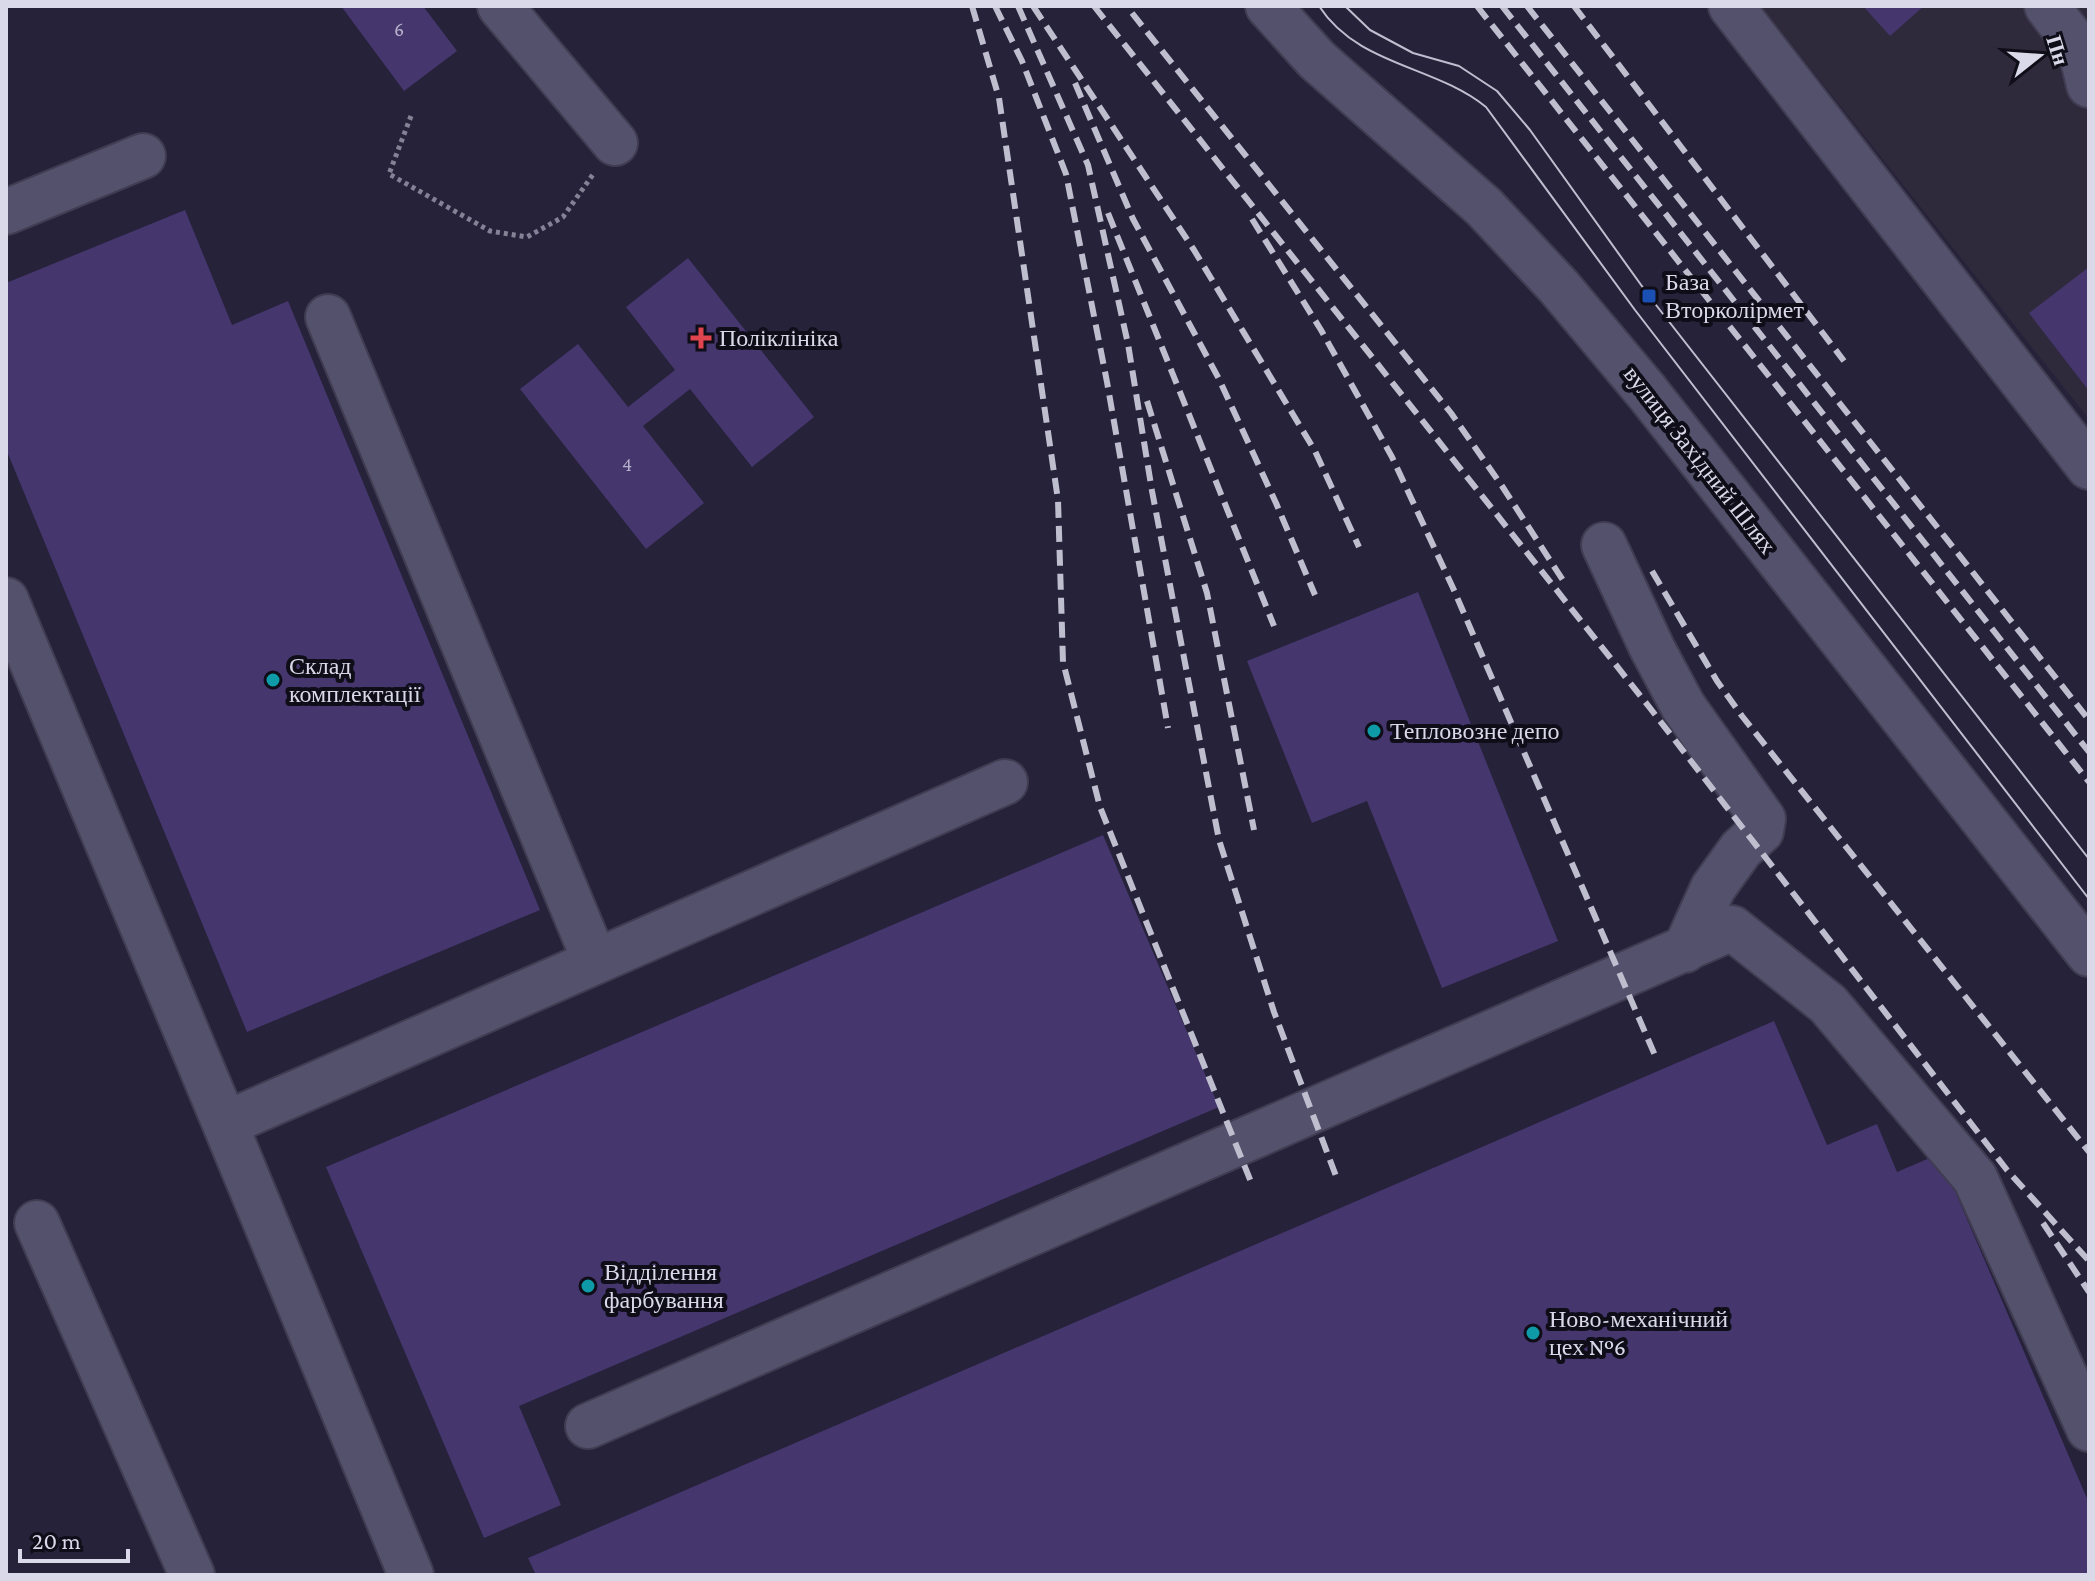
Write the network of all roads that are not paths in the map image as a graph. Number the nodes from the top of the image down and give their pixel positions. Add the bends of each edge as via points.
1 (500, 6) edge
2 (1268, 6) edge
3 (1731, 6) edge
4 (2047, 6) edge
5 (2089, 85) edge
6 (615, 143) road end
7 (143, 156) dead end
8 (6, 212) edge
9 (328, 317) dead end
10 (2089, 467) edge
11 (1604, 545) dead end
12 (6, 600) edge
13 (1005, 782) dead end
14 (1685, 950) junction
15 (2089, 954) edge
16 (595, 961) junction
17 (225, 1124) junction
18 (37, 1223) dead end
19 (588, 1426) dead end
20 (2089, 1429) edge
21 (192, 1575) edge
22 (411, 1575) edge

1 - 6 street
2 - 15 street, вулиця Західний Шлях via 1317,60 1484,207 1559,287
3 - 10 street
4 - 5 street via 2081,51
7 - 8 street
9 - 16 street
11 - 14 street via 1683,706 1763,819 1761,831 1713,888
12 - 17 street
13 - 16 street
14 - 19 street
14 - 20 street via 1732,928 1828,1004 1956,1155 1975,1178
16 - 17 street
17 - 22 street
18 - 21 street

